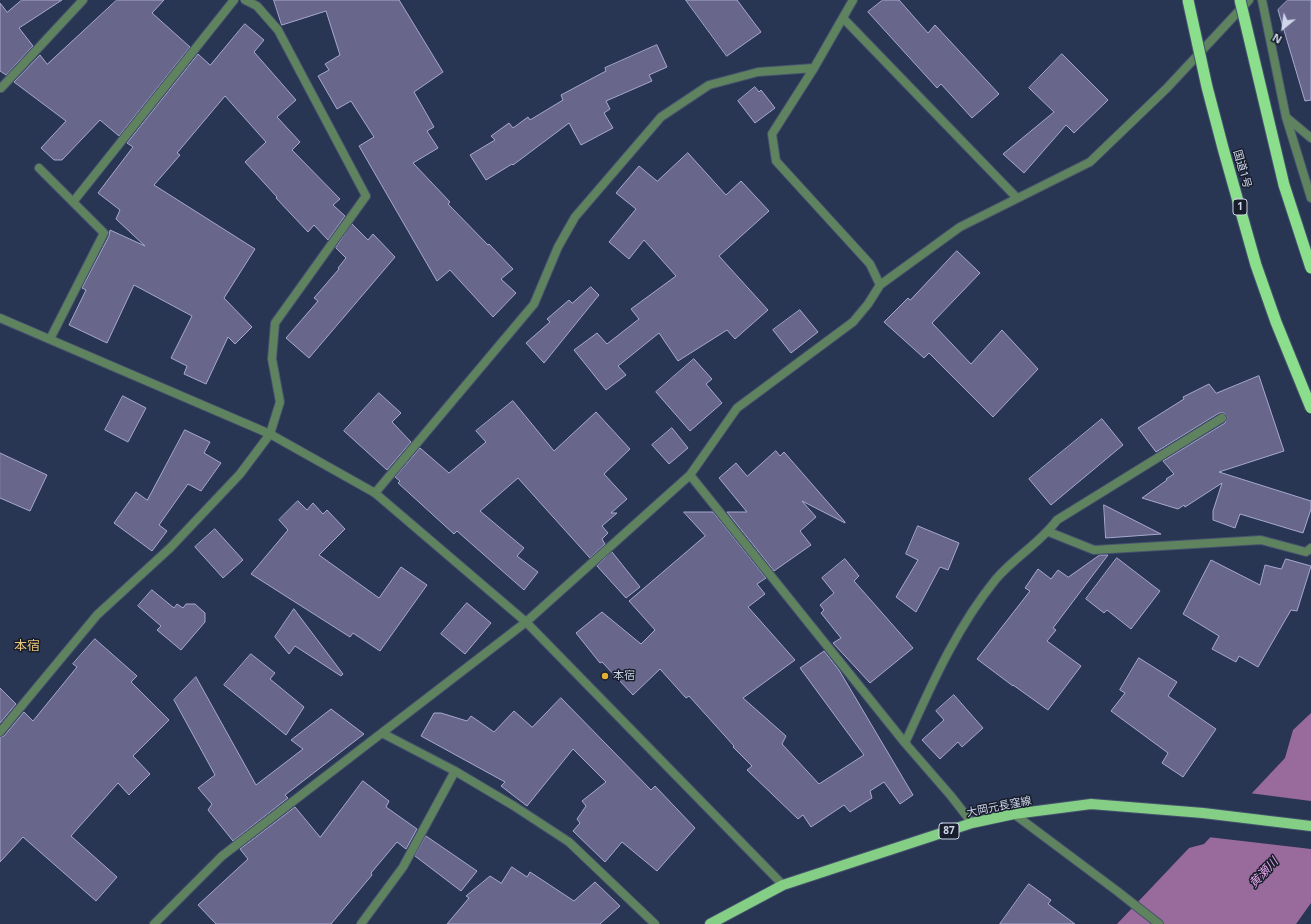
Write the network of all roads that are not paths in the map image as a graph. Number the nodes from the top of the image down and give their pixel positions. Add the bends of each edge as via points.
1 (83, 0) edge
2 (234, 0) edge
3 (245, 0) edge
4 (854, 0) edge
5 (1188, 0) edge
6 (1240, 0) edge
7 (1249, 0) edge
8 (1262, 0) edge
9 (843, 18) junction
10 (814, 68) junction
11 (1, 88) edge
12 (1286, 117) junction
13 (1311, 138) edge
14 (39, 168) dead end
15 (1017, 198) junction
16 (1311, 198) edge
17 (73, 202) junction
18 (1311, 268) edge
19 (880, 285) junction
20 (0, 318) edge
21 (50, 339) junction
22 (1311, 408) edge
23 (1222, 418) dead end
24 (270, 434) junction
25 (690, 475) junction
26 (375, 493) junction
27 (1049, 532) junction
28 (1311, 548) edge
29 (526, 622) junction
30 (0, 732) edge
31 (382, 733) junction
32 (905, 743) junction
33 (454, 771) junction
34 (1014, 814) junction
35 (972, 823) junction
36 (1311, 826) edge
37 (783, 885) junction
38 (154, 924) edge
39 (361, 924) edge
40 (655, 924) edge
41 (710, 924) edge
42 (1159, 924) edge

1 - 11 street
2 - 17 street
3 - 24 street via 257,6 278,30 366,196 275,323 272,359 280,402
4 - 9 street
5 - 22 highway, 国道1号 / 1, bridge via 1207,87 1256,264 1276,322
6 - 18 highway, bridge via 1284,185
7 - 15 street via 1167,88 1090,162
8 - 12 street
9 - 10 street
9 - 15 street
10 - 19 street via 772,134 776,161 870,264
10 - 26 street via 758,72 709,85 661,118 575,217 558,247 534,304
12 - 13 street
12 - 16 street
14 - 17 street
15 - 19 street via 960,227
17 - 21 street via 104,233
19 - 25 street via 853,322 737,408
20 - 21 street
21 - 24 street
23 - 27 street via 1057,520
24 - 26 street
24 - 30 street via 235,480 170,548 97,615
25 - 29 street
25 - 32 street
26 - 29 street
27 - 28 street via 1094,550 1261,540 1306,552
27 - 32 street via 1012,563 971,612 935,677
29 - 31 street
29 - 37 street
31 - 33 street
31 - 38 street via 222,856
32 - 35 street via 952,796
33 - 39 street via 403,867
33 - 40 street via 514,806 568,842
34 - 35 main road, 大岡元長窪線 / 87
34 - 36 main road, 大岡元長窪線 / 87 via 1091,804 1203,813
34 - 42 street
35 - 37 main road, 大岡元長窪線 / 87
37 - 41 main road, 大岡元長窪線 / 87

